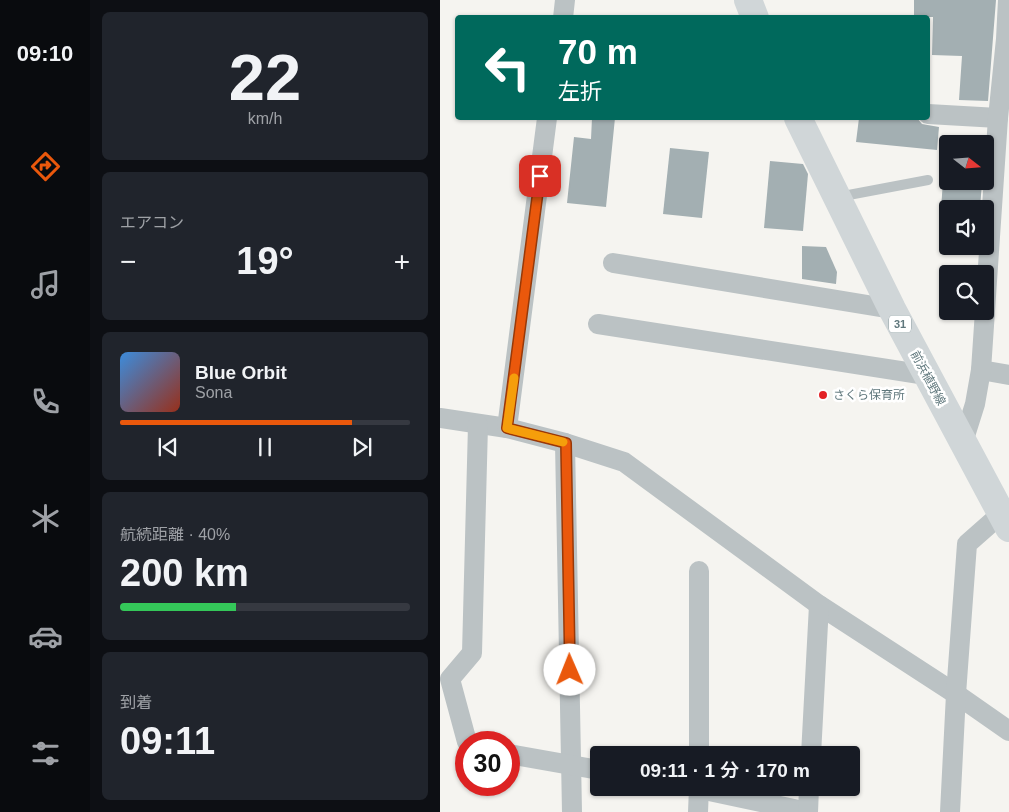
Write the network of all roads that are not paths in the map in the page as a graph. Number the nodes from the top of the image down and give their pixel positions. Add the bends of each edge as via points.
1 (566, 0) edge
2 (748, 0) edge
3 (1008, 0) edge
4 (564, 15) edge
5 (755, 15) edge
6 (1008, 39) edge
7 (930, 114) edge
8 (998, 118) junction
9 (547, 120) edge
10 (799, 120) edge
11 (928, 180) dead end
12 (836, 197) junction
13 (1001, 210) edge
14 (613, 263) dead end
15 (892, 309) junction
16 (598, 324) dead end
17 (981, 370) junction
18 (926, 375) junction
19 (1009, 375) edge
20 (440, 418) edge
21 (478, 425) junction
22 (507, 428) junction
23 (963, 442) junction
24 (566, 443) junction
25 (1005, 521) edge
26 (699, 570) dead end
27 (819, 605) junction
28 (956, 694) junction
29 (464, 731) edge
30 (1009, 732) edge
31 (699, 746) edge
32 (811, 746) edge
33 (520, 756) edge
34 (572, 765) junction
35 (590, 768) edge
36 (698, 796) edge
37 (735, 796) edge
38 (809, 796) edge
39 (572, 812) edge
40 (698, 812) edge
41 (808, 812) edge
42 (950, 812) edge

1 - 4 street
2 - 5 main road
3 - 6 street
6 - 8 street
7 - 8 street
8 - 13 street
9 - 22 street
10 - 12 main road, 前浜植野線 / 31
11 - 12 lane
12 - 15 main road, 前浜植野線 / 31
13 - 17 street
14 - 15 street
15 - 18 main road, 前浜植野線 / 31
16 - 18 street
17 - 19 street
17 - 23 street
18 - 23 main road, 前浜植野線 / 31
20 - 21 street
21 - 22 street
21 - 29 street via 472,653 450,679
22 - 24 street
23 - 25 main road, 前浜植野線 / 31
24 - 27 street via 624,462
24 - 34 street
25 - 28 street via 967,544
26 - 31 street
27 - 28 street
27 - 32 street
28 - 30 street
28 - 42 street
33 - 34 street
34 - 35 street
34 - 39 street
36 - 40 street
37 - 41 street
38 - 41 street

